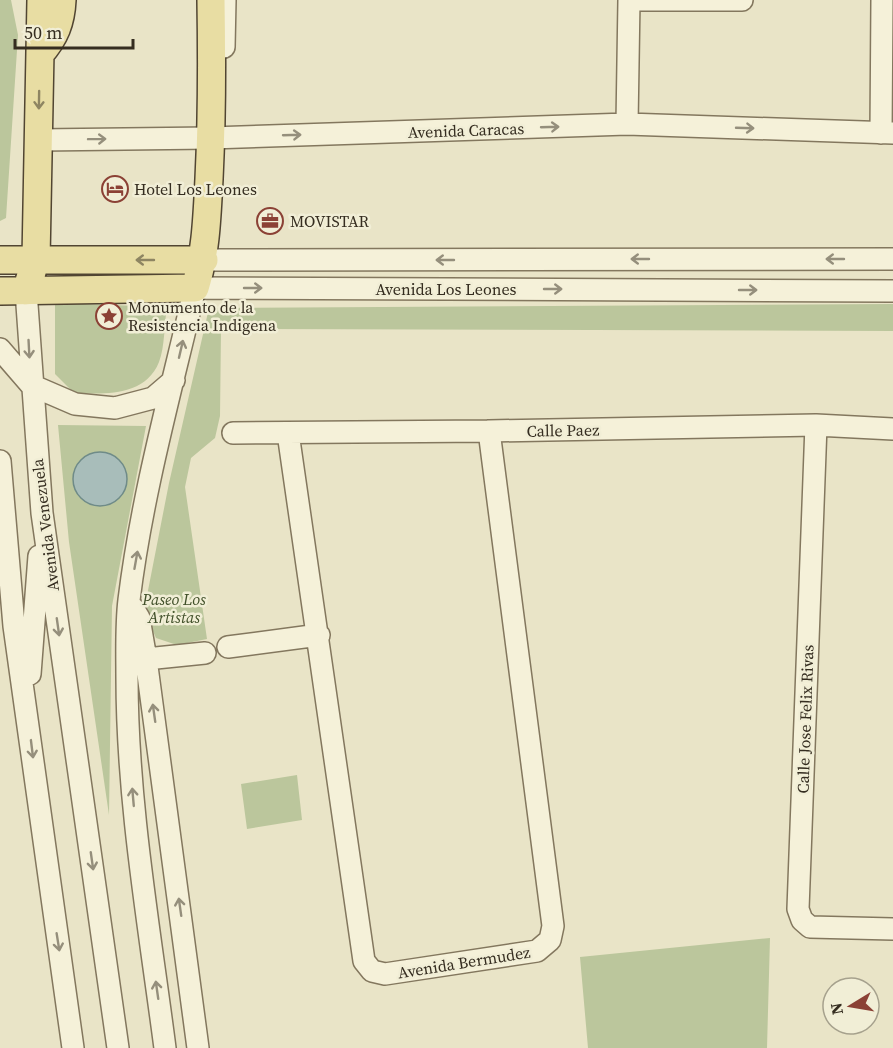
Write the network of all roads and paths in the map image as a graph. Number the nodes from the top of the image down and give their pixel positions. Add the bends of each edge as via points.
1 (41, 0) edge
2 (62, 0) edge
3 (211, 0) edge
4 (225, 0) edge
5 (629, 0) edge
6 (637, 0) edge
7 (742, 0) edge
8 (882, 0) edge
9 (40, 54) junction
10 (212, 102) junction
11 (627, 124) junction
12 (887, 133) edge
13 (211, 138) junction
14 (39, 140) junction
15 (36, 259) junction
16 (893, 259) edge
17 (0, 260) edge
18 (204, 260) junction
19 (195, 288) junction
20 (13, 291) edge
21 (893, 291) edge
22 (0, 349) edge
23 (174, 380) junction
24 (31, 385) junction
25 (816, 425) junction
26 (893, 429) edge
27 (489, 431) junction
28 (234, 433) dead end
29 (288, 433) junction
30 (0, 461) edge
31 (42, 513) junction
32 (129, 601) junction
33 (319, 635) junction
34 (228, 647) dead end
35 (205, 653) dead end
36 (146, 659) junction
37 (28, 713) junction
38 (893, 929) edge
39 (74, 1048) edge
40 (118, 1048) edge
41 (165, 1048) edge
42 (198, 1048) edge

1 - 9 main road, Avenida Venezuela
2 - 9 main road via 61,21 51,43
3 - 10 main road
4 - 10 street via 224,74
5 - 11 street
6 - 7 street
8 - 12 street
9 -> 14 main road, Avenida Venezuela
10 - 13 main road
11 -> 12 street, Avenida Caracas
13 -> 11 street, Avenida Caracas
14 -> 13 street, Avenida Caracas
13 - 18 main road
14 - 15 main road, Avenida Venezuela
15 - 17 main road, Avenida Los Leones
18 -> 15 main road, Avenida Los Leones
15 - 20 main road, Avenida Venezuela
16 -> 18 street, Avenida Los Leones
18 - 19 main road
19 - 20 main road, Avenida Los Leones
19 -> 21 street, Avenida Los Leones
23 -> 19 street
20 -> 24 street, Avenida Venezuela
22 - 24 street
23 - 24 street via 153,398 115,408 75,404
32 -> 23 street via 146,497
24 - 31 street, Avenida Venezuela
25 - 26 street, Calle Paez
25 - 27 street, Calle Paez
25 - 38 street, Calle Jose Felix Rivas via 798,909 810,927
27 - 29 street, Calle Paez
27 - 33 street, Avenida Bermudez via 553,926 550,939 537,951 385,974 372,971 364,961
28 - 29 street, Calle Paez
29 - 33 street, Avenida Bermudez
30 - 37 street via 14,626
31 - 37 street
31 -> 40 street, Avenida Venezuela
32 - 36 street via 139,618
41 -> 32 street via 127,730
33 - 34 street
35 - 36 street
42 -> 36 street
37 -> 39 street via 46,867

